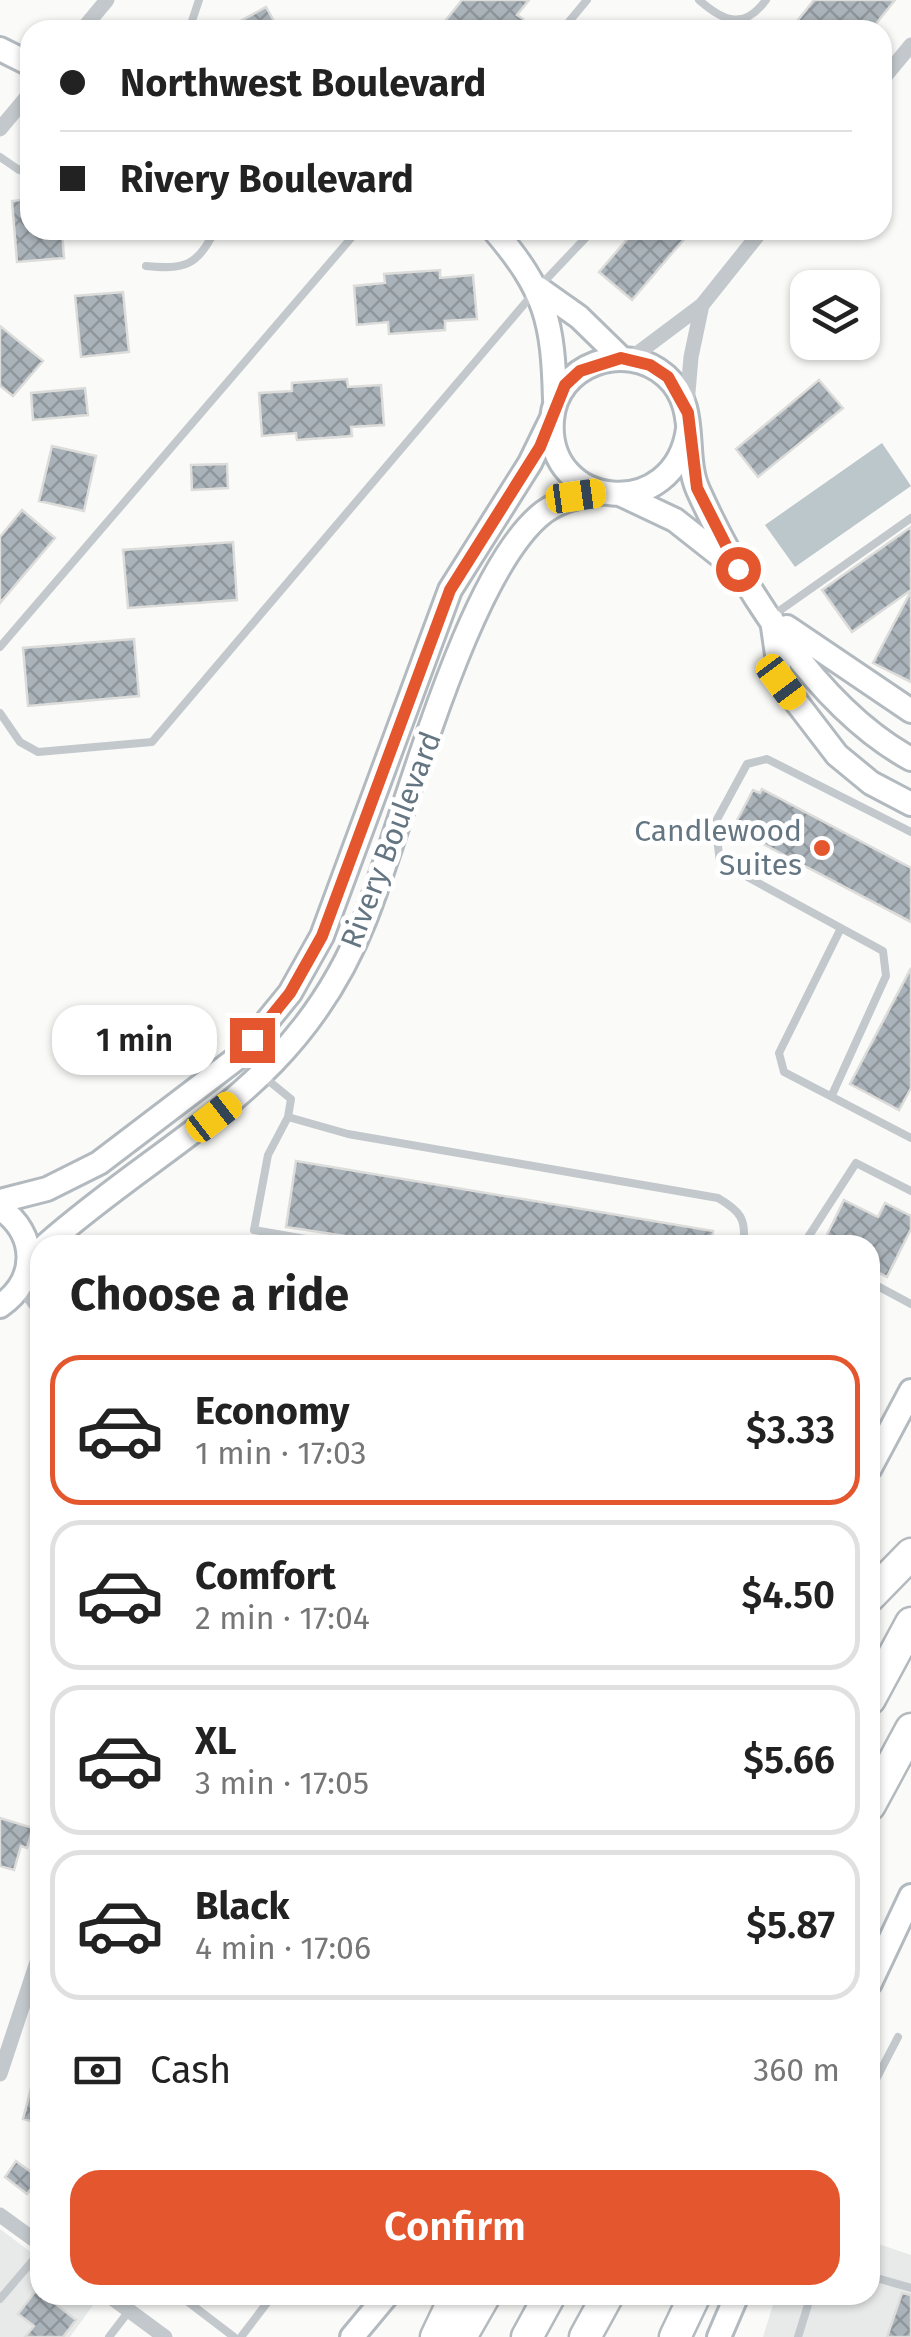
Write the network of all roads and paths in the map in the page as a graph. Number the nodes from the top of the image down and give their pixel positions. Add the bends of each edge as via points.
1 (107, 0) edge
2 (587, 0) edge
3 (700, 0) edge
4 (766, 0) edge
5 (90, 20) edge
6 (570, 20) edge
7 (726, 20) edge
8 (742, 20) edge
9 (911, 44) edge
10 (892, 68) edge
11 (20, 105) edge
12 (0, 129) edge
13 (210, 240) edge
14 (349, 240) edge
15 (502, 240) edge
16 (584, 240) edge
17 (754, 240) edge
18 (146, 266) dead end
19 (538, 288) junction
20 (702, 305) junction
21 (626, 358) junction
22 (553, 411) junction
23 (688, 421) junction
24 (612, 494) junction
25 (911, 518) edge
26 (738, 569) junction
27 (772, 616) junction
28 (0, 647) edge
29 (424, 656) junction
30 (456, 666) junction
31 (911, 711) edge
32 (0, 713) edge
33 (902, 754) edge
34 (911, 804) edge
35 (910, 828) edge
36 (347, 862) junction
37 (380, 873) junction
38 (841, 928) junction
39 (237, 1058) junction
40 (264, 1076) junction
41 (832, 1095) junction
42 (288, 1117) junction
43 (911, 1138) edge
44 (911, 1191) edge
45 (0, 1204) edge
46 (60, 1235) edge
47 (283, 1235) edge
48 (745, 1235) edge
49 (809, 1235) edge
50 (30, 1239) edge
51 (30, 1268) edge
52 (22, 1284) junction
53 (880, 1287) edge
54 (30, 1296) edge
55 (911, 1304) edge
56 (0, 1306) edge
57 (911, 1390) edge
58 (880, 1446) edge
59 (911, 1554) edge
60 (880, 1586) edge
61 (911, 1624) edge
62 (880, 1681) edge
63 (911, 1729) edge
64 (880, 1787) edge
65 (911, 1896) edge
66 (880, 1962) edge
67 (30, 1983) edge
68 (898, 2037) dead end
69 (880, 2072) edge
70 (0, 2074) edge
71 (0, 2214) edge
72 (30, 2236) edge
73 (30, 2264) edge
74 (880, 2279) edge
75 (911, 2288) edge
76 (0, 2299) edge
77 (122, 2305) edge
78 (194, 2305) edge
79 (265, 2305) edge
80 (378, 2305) edge
81 (451, 2305) edge
82 (479, 2305) edge
83 (545, 2305) edge
84 (603, 2305) edge
85 (690, 2305) edge
86 (732, 2305) edge
87 (808, 2305) edge
88 (130, 2311) junction
89 (109, 2337) edge
90 (165, 2337) edge
91 (238, 2337) edge
92 (352, 2337) edge
93 (436, 2337) edge
94 (460, 2337) edge
95 (527, 2337) edge
96 (585, 2337) edge
97 (675, 2337) edge
98 (718, 2337) edge
99 (798, 2337) edge

1 - 5 street
2 - 6 lane
3 - 7 lane
4 - 8 lane
9 - 10 street
11 - 12 street
13 - 18 lane via 204,254 177,269
14 - 28 lane
15 - 19 street
16 - 19 lane
17 - 20 street
19 - 21 street
19 - 22 street via 551,335
19 - 32 lane via 152,742 38,752 20,742
20 - 21 street
20 - 23 street
21 - 22 street via 580,371
21 - 23 street via 668,377
22 - 24 street via 552,437 568,472
22 - 29 street, Rivery Boulevard via 530,464 450,590
23 - 24 street via 677,464 662,480
23 - 26 street via 697,488
24 - 26 street via 675,520
24 - 30 street, Rivery Boulevard via 559,502 524,534 478,609
25 - 27 lane
26 - 27 street
27 - 31 street
27 - 33 street via 854,721
27 - 34 street via 781,682 837,756
29 - 30 street
29 - 36 street, Rivery Boulevard
30 - 37 street, Rivery Boulevard
35 - 38 lane via 766,759 747,764 715,823 720,862
36 - 37 street
36 - 39 street, Rivery Boulevard via 322,936 290,993
37 - 40 street, Rivery Boulevard via 325,1000
38 - 41 lane via 884,952 886,976
38 - 41 lane via 780,1054 784,1072
39 - 40 street
39 - 45 street, Rivery Boulevard via 99,1163
40 - 42 lane via 291,1099
40 - 46 street, Rivery Boulevard
41 - 43 lane
42 - 47 lane via 268,1155 254,1230
42 - 48 lane via 348,1134 718,1198 738,1210
44 - 49 lane via 856,1163
45 - 50 street
51 - 52 street
52 - 54 street
52 - 56 street
53 - 55 lane
57 - 58 street
59 - 60 highway
61 - 62 highway
63 - 64 highway
65 - 66 street
67 - 70 street
68 - 69 lane
71 - 72 street
73 - 76 lane
74 - 75 lane
77 - 88 street
78 - 91 lane
79 - 91 lane
80 - 92 street
81 - 93 highway
82 - 94 highway
83 - 95 highway
84 - 96 highway
85 - 97 highway
86 - 98 street
87 - 99 lane
88 - 89 lane
88 - 90 street

